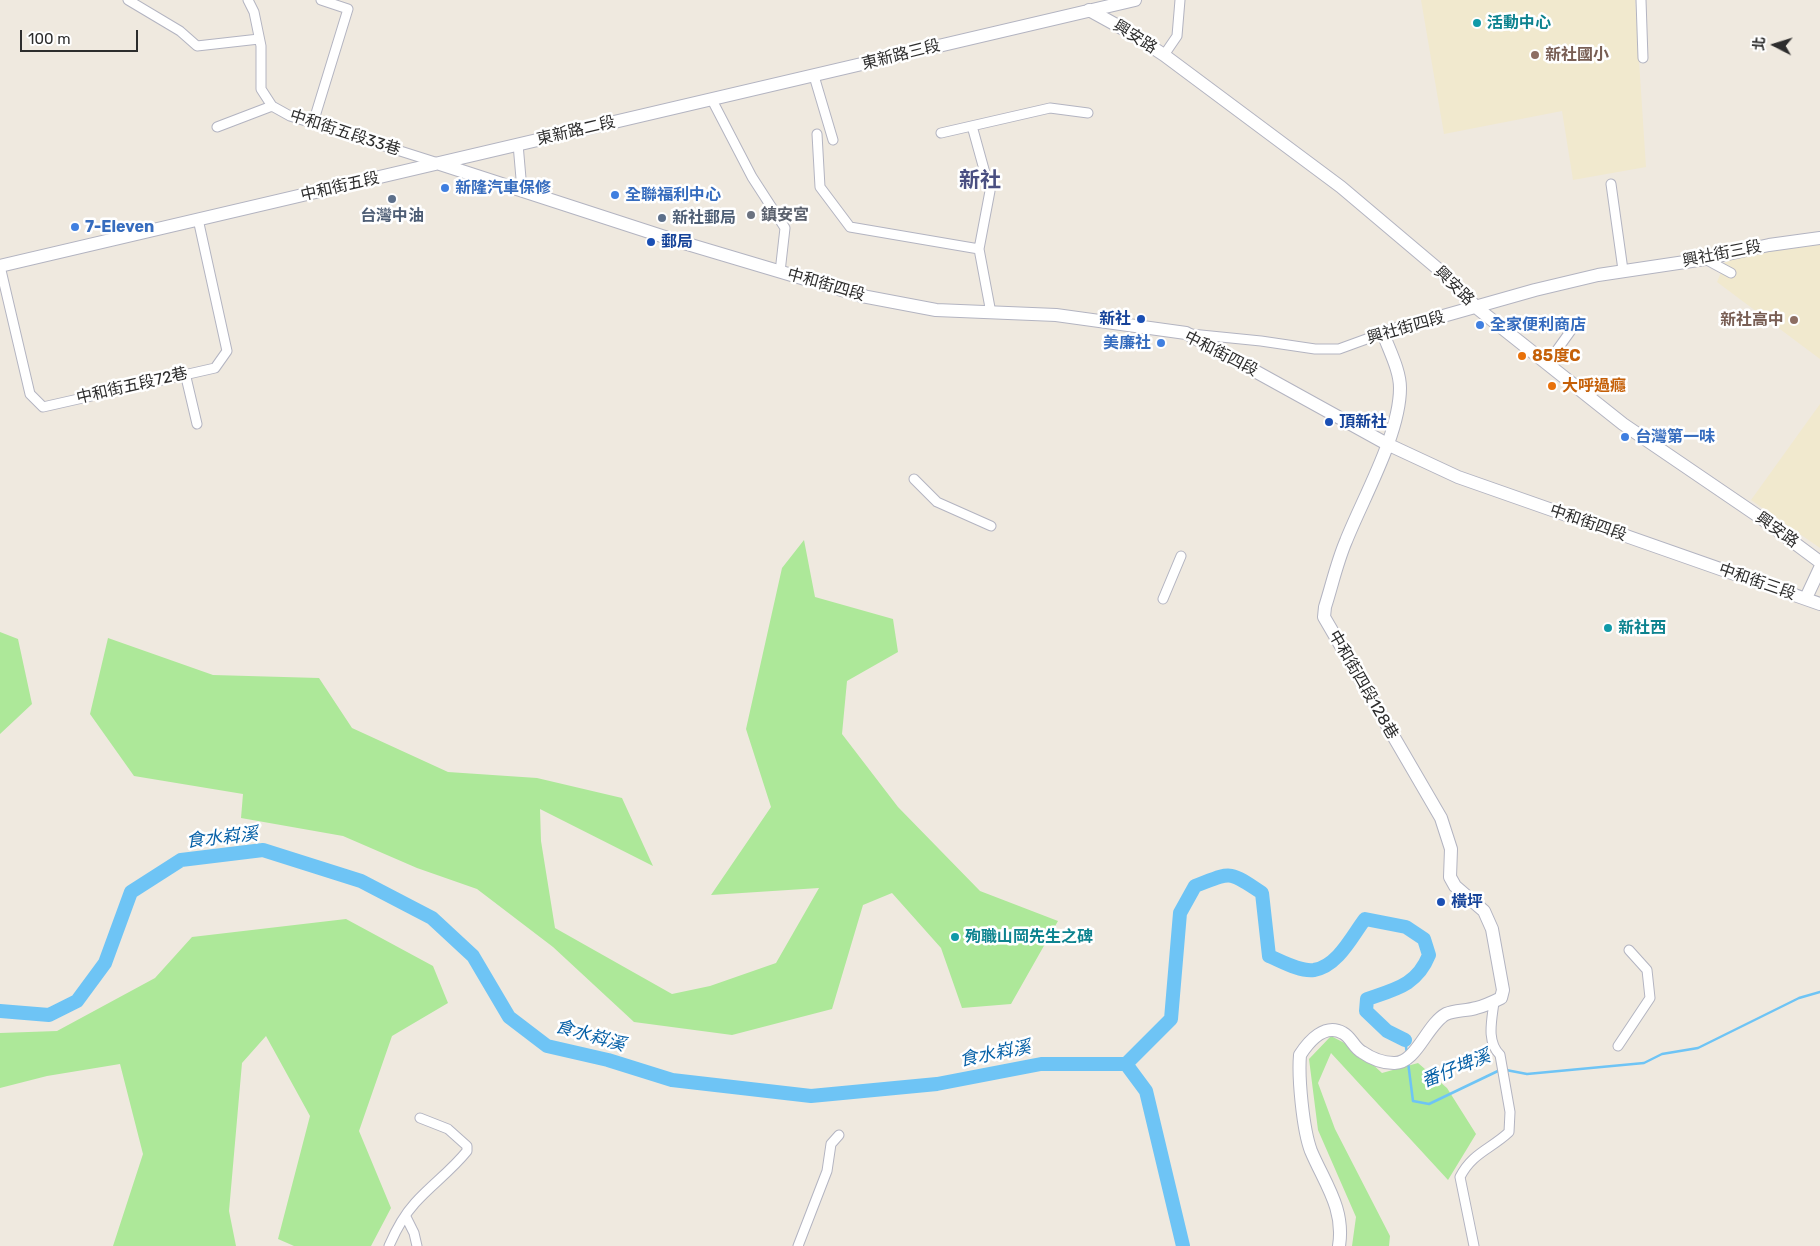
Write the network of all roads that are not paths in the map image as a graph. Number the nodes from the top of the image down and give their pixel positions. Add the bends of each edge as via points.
1 (128, 0) edge
2 (248, 0) edge
3 (321, 0) edge
4 (1135, 0) edge
5 (1180, 0) edge
6 (1641, 0) edge
7 (1089, 10) junction
8 (259, 39) junction
9 (1164, 55) junction
10 (1643, 58) dead end
11 (814, 76) junction
12 (712, 100) junction
13 (272, 106) junction
14 (1088, 112) dead end
15 (313, 123) junction
16 (972, 126) junction
17 (217, 127) dead end
18 (941, 133) dead end
19 (816, 134) dead end
20 (833, 140) dead end
21 (518, 144) junction
22 (440, 164) junction
23 (1611, 184) dead end
24 (522, 190) junction
25 (198, 220) junction
26 (1820, 238) edge
27 (979, 249) junction
28 (1706, 259) junction
29 (0, 266) edge
30 (1623, 270) junction
31 (780, 272) junction
32 (1731, 273) dead end
33 (1477, 308) junction
34 (990, 313) junction
35 (1572, 329) dead end
36 (1186, 333) junction
37 (1383, 333) junction
38 (1547, 364) junction
39 (184, 373) junction
40 (197, 424) dead end
41 (1387, 444) junction
42 (914, 479) dead end
43 (991, 526) dead end
44 (1181, 556) dead end
45 (1820, 562) edge
46 (1709, 566) joint
47 (1820, 568) edge
48 (1806, 598) junction
49 (1163, 599) dead end
50 (1820, 604) edge
51 (1629, 950) dead end
52 (1494, 1002) junction
53 (1618, 1046) dead end
54 (420, 1118) dead end
55 (839, 1135) dead end
56 (406, 1217) junction
57 (389, 1246) edge
58 (417, 1246) edge
59 (798, 1246) edge
60 (1339, 1246) edge
61 (1474, 1246) edge

1 - 8 street via 180,31 197,46
2 - 8 street, 中和街五段33巷 via 254,12
3 - 15 street via 348,9
4 - 7 street
5 - 9 street via 1176,36
6 - 10 street
7 - 9 street, 興安路
7 - 11 street, 東新路三段
8 - 13 street, 中和街五段33巷 via 261,89
9 - 33 street, 興安路 via 1341,187 1444,274
11 - 12 street, 東新路三段
11 - 20 street
12 - 21 street, 東新路二段
12 - 31 street via 752,177 785,228
13 - 15 street, 中和街五段33巷
13 - 17 street
14 - 16 street via 1050,108
15 - 22 street, 中和街五段33巷
16 - 18 street
16 - 27 street via 990,191
19 - 27 street via 820,187 850,226
21 - 22 street, 東新路二段
21 - 24 street
22 - 24 street
22 - 25 street, 中和街五段
23 - 30 street
24 - 31 street, 中和街四段
25 - 29 street, 中和街五段
25 - 39 street, 中和街五段72巷 via 227,351 215,368
26 - 28 street, 興社街三段 via 1768,245
27 - 34 street
28 - 30 street, 興社街三段
28 - 32 street
29 - 39 street, 中和街五段72巷 via 30,394 43,407
30 - 33 street, 興社街四段 via 1535,290
31 - 34 street, 中和街四段 via 862,296 936,310
33 - 37 street, 興社街四段
33 - 38 street, 興安路
34 - 36 street, 中和街四段 via 1056,315
35 - 38 street
36 - 37 street, 興社街四段 via 1315,349 1339,349
36 - 41 street, 中和街四段
37 - 41 street, 中和街四段128巷 via 1400,386 1399,407
38 - 45 street, 興安路 via 1623,424
39 - 40 street
41 - 46 street, 中和街四段 via 1458,477
41 - 52 street, 中和街四段128巷 via 1345,544 1324,617 1441,818 1451,850 1450,877 1455,886 1484,911 1492,929 1503,983 1501,998
42 - 43 street via 937,502
44 - 49 street
46 - 48 street, 中和街三段
47 - 48 street, 中和街三段
48 - 50 street, 中和街三段
51 - 53 street via 1647,970 1650,998
52 - 60 street via 1446,1014 1412,1054 1397,1064 1377,1061 1360,1051 1344,1033 1333,1030 1316,1036 1300,1055 1307,1138 1339,1212
52 - 61 street via 1491,1040 1500,1054 1510,1112 1509,1132 1500,1141 1481,1150 1460,1177
54 - 56 street via 448,1129 467,1146 467,1152 412,1205
55 - 59 street via 831,1144 827,1171
56 - 57 street
56 - 58 street

